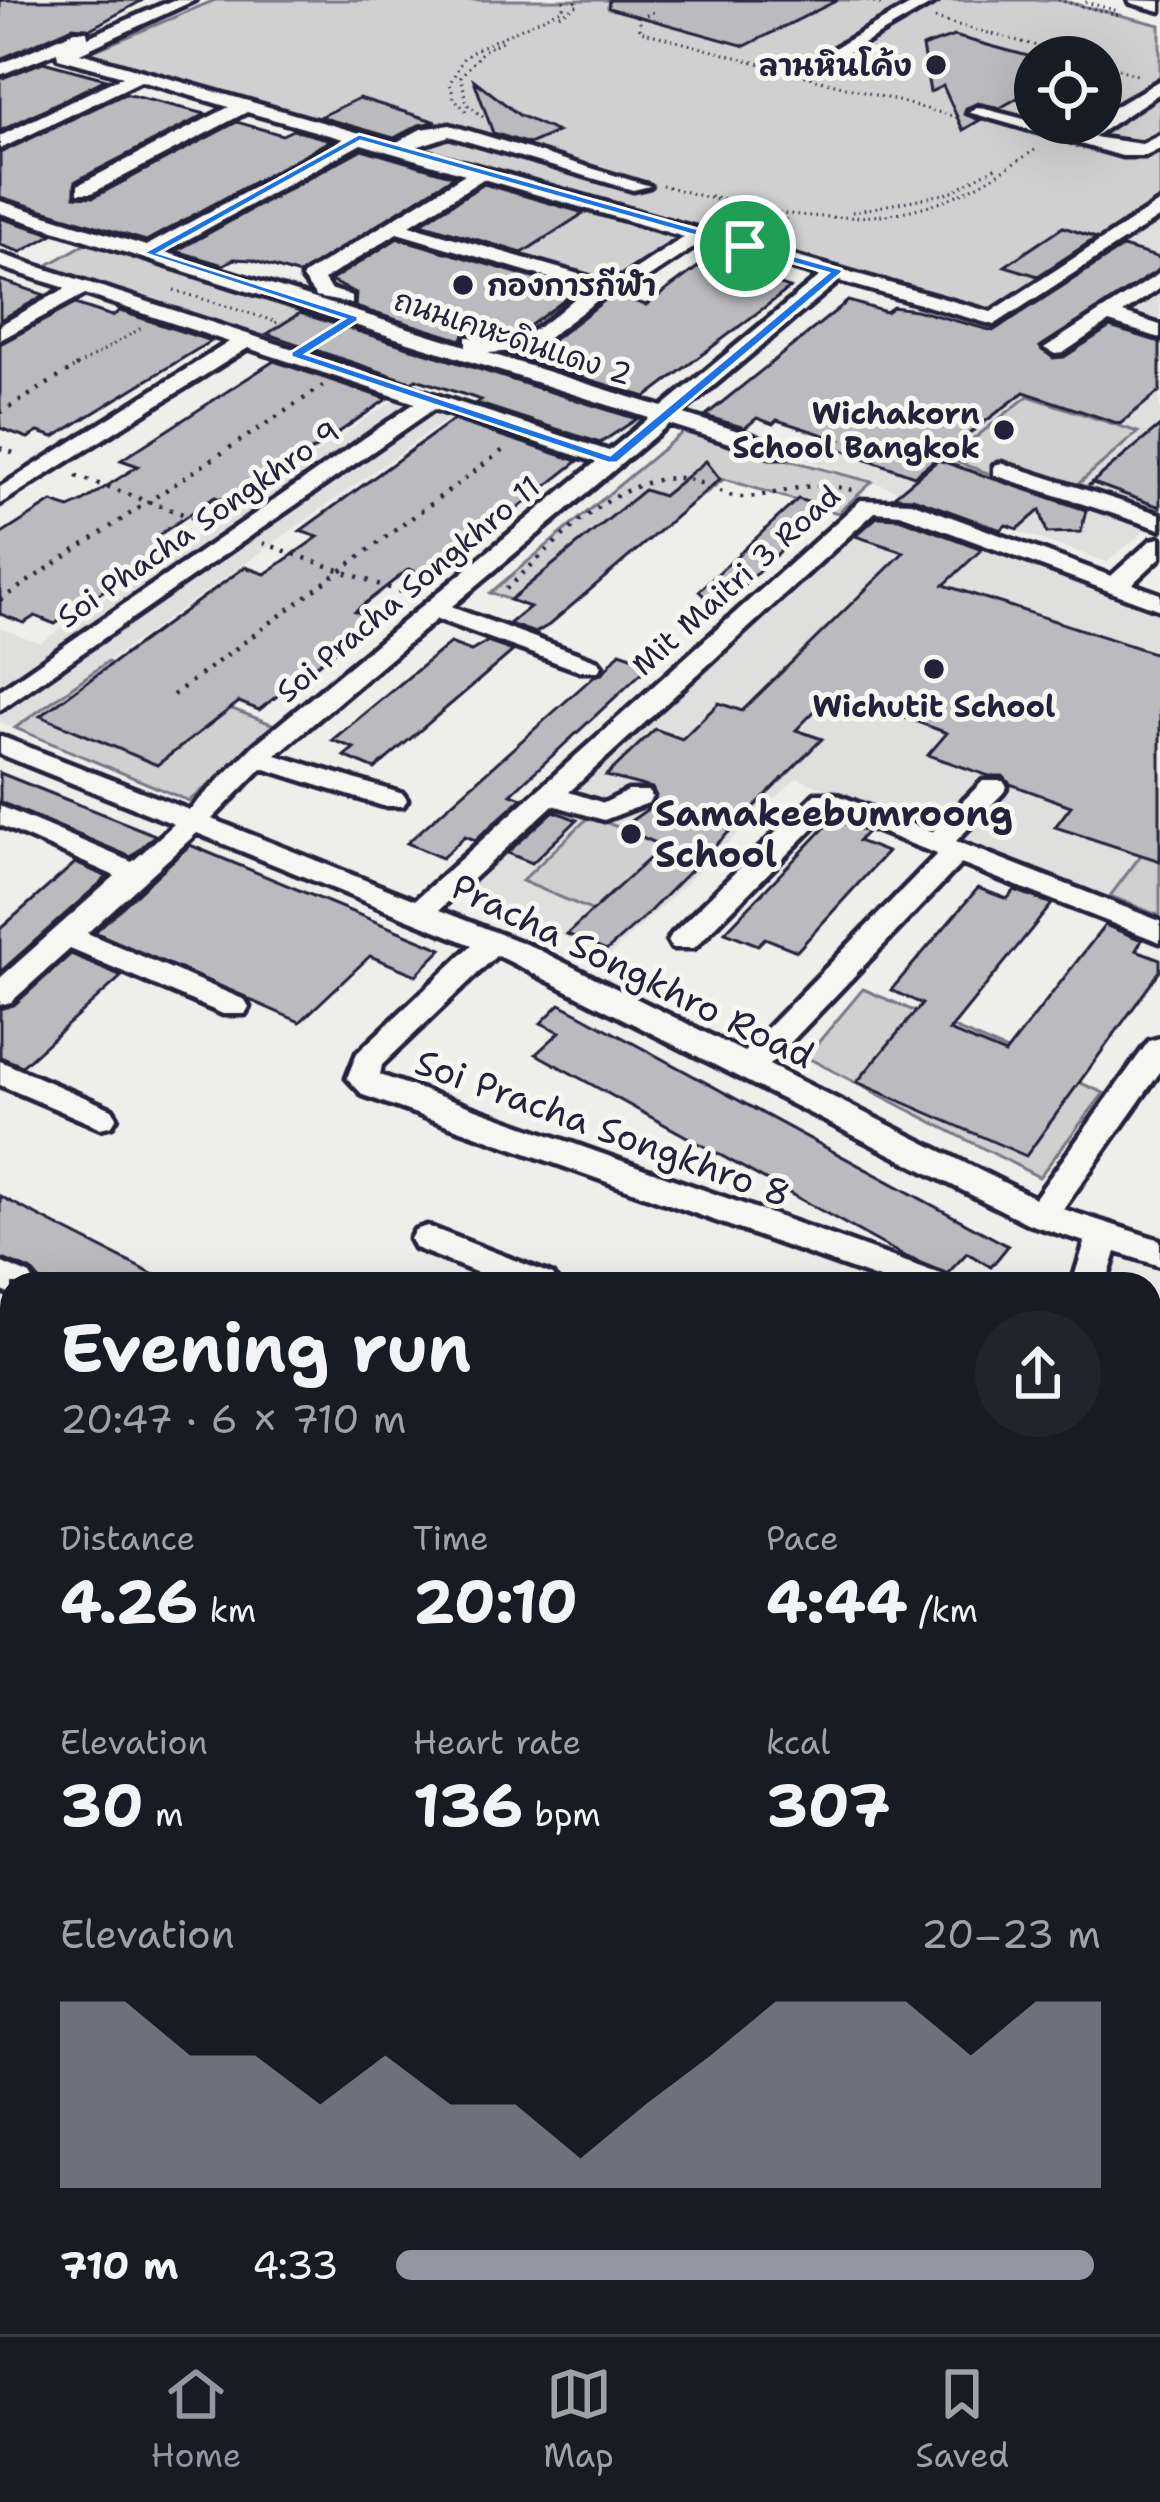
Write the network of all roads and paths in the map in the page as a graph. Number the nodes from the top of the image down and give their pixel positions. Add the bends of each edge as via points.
1 (187, 0) edge
2 (564, 0) edge
3 (574, 0) edge
4 (852, 0) edge
5 (862, 0) edge
6 (931, 0) edge
7 (1058, 0) edge
8 (1137, 0) edge
9 (159, 1) edge
10 (1160, 6) edge
11 (653, 12) dead end
12 (907, 13) junction
13 (1140, 20) dead end
14 (705, 35) dead end
15 (1014, 40) edge
16 (691, 41) junction
17 (1014, 42) edge
18 (838, 51) dead end
19 (809, 64) dead end
20 (0, 70) edge
21 (794, 71) junction
22 (1122, 72) edge
23 (137, 76) junction
24 (867, 80) dead end
25 (1129, 82) dead end
26 (1160, 85) edge
27 (853, 88) junction
28 (1122, 105) edge
29 (244, 106) junction
30 (987, 115) joint
31 (1014, 122) edge
32 (359, 137) junction
33 (1160, 140) edge
34 (0, 143) edge
35 (1047, 144) edge
36 (1103, 144) edge
37 (397, 148) junction
38 (480, 172) junction
39 (649, 183) joint
40 (85, 189) dead end
41 (0, 207) edge
42 (1160, 208) edge
43 (795, 213) junction
44 (393, 226) junction
45 (89, 234) junction
46 (701, 234) junction
47 (745, 246) junction
48 (149, 253) junction
49 (0, 260) edge
50 (27, 269) junction
51 (837, 272) junction
52 (1160, 279) edge
53 (83, 286) junction
54 (604, 288) junction
55 (167, 313) junction
56 (1106, 314) junction
57 (1160, 332) edge
58 (0, 334) edge
59 (325, 336) junction
60 (248, 339) junction
61 (1055, 348) dead end
62 (346, 371) junction
63 (433, 400) junction
64 (0, 413) edge
65 (663, 417) junction
66 (528, 432) junction
67 (778, 451) dead end
68 (612, 460) junction
69 (1002, 470) dead end
70 (0, 497) edge
71 (877, 503) junction
72 (1160, 522) edge
73 (1160, 545) edge
74 (1114, 587) junction
75 (506, 589) dead end
76 (0, 600) edge
77 (1160, 604) edge
78 (436, 610) junction
79 (589, 666) dead end
80 (173, 695) dead end
81 (0, 703) edge
82 (0, 744) edge
83 (257, 758) junction
84 (993, 787) dead end
85 (549, 793) junction
86 (638, 797) dead end
87 (393, 800) dead end
88 (0, 815) edge
89 (192, 823) junction
90 (948, 847) junction
91 (135, 874) junction
92 (419, 912) junction
93 (1160, 932) edge
94 (66, 936) junction
95 (683, 941) dead end
96 (494, 942) junction
97 (0, 995) edge
98 (234, 1007) dead end
99 (1160, 1049) edge
100 (748, 1067) junction
101 (0, 1072) edge
102 (101, 1117) dead end
103 (1041, 1215) junction
104 (1104, 1238) junction
105 (427, 1239) dead end
106 (1160, 1253) edge
107 (511, 1272) edge
108 (897, 1272) edge
109 (1093, 1272) edge

1 - 23 street via 64,55
2 - 3 path via 563,9 476,49 450,83 454,98 493,126 467,104 461,76 483,51 574,8
4 - 12 path
5 - 12 path
6 - 12 street
7 - 13 path
8 - 10 street
9 - 20 street
11 - 16 path via 640,18 640,31
12 - 15 path
12 - 17 path
12 - 18 street
14 - 16 path
16 - 21 path
19 - 21 path
21 - 27 path
22 - 25 path
23 - 29 street
23 - 34 street
24 - 27 path
26 - 28 street
27 - 30 path via 958,118
29 - 32 street
29 - 40 street
30 - 31 street
32 - 37 street
32 - 48 street
33 - 36 street via 1138,152
35 - 43 path via 950,198 885,214
37 - 38 street
37 - 39 street via 450,130
38 - 44 street
38 - 46 street
39 - 43 path via 725,205
41 - 45 street, ถนนเคหะดินแดง 2
42 - 51 street via 994,319
43 - 47 path
44 - 54 street
44 - 54 street via 317,272 314,286 510,349
45 - 48 street, ถนนเคหะดินแดง 2
45 - 50 street
46 - 47 street
46 - 54 street via 630,281
47 - 51 street
48 - 59 street, ถนนเคหะดินแดง 2
49 - 50 street, ถนนเคหะดินแดง 2
50 - 53 street, ถนนเคหะดินแดง 2
51 - 65 street, Soi Pracha Songkhro 11
52 - 56 street
53 - 55 street, ถนนเคหะดินแดง 2
53 - 58 street
55 - 60 street, ถนนเคหะดินแดง 2
55 - 64 path
56 - 57 street
56 - 61 street
59 - 60 street, ถนนเคหะดินแดง 2
59 - 62 street, ถนนเคหะดินแดง 2
59 - 65 street, ถนนเคหะดินแดง 2
60 - 70 street
62 - 63 street, ถนนเคหะดินแดง 2
62 - 76 path
63 - 66 street, ถนนเคหะดินแดง 2
63 - 81 street, Soi Phacha Songkhro 9
65 - 67 street, ถนนเคหะดินแดง 2
65 - 68 street, Soi Pracha Songkhro 11
66 - 68 street, ถนนเคหะดินแดง 2
66 - 80 path
68 - 78 street, Soi Pracha Songkhro 11
69 - 72 street
71 - 74 street, Mit Maitri 3 Road
71 - 75 path via 838,483 738,498 696,479 651,478 624,491
71 - 85 street, Mit Maitri 3 Road
73 - 74 street
74 - 77 street, Mit Maitri 3 Road
78 - 79 street
78 - 83 street, Soi Pracha Songkhro 11
82 - 89 street, Pracha Songkhro Road
83 - 87 street
83 - 89 street, Soi Pracha Songkhro 11
84 - 90 street
85 - 86 street via 602,815
85 - 92 street, Mit Maitri 3 Road
88 - 91 street
89 - 91 street, Soi Pracha Songkhro 11
89 - 92 street, Pracha Songkhro Road
90 - 93 street
90 - 95 street via 825,800
90 - 100 street
91 - 94 street, Soi Pracha Songkhro 11
92 - 96 street, Pracha Songkhro Road
94 - 97 street, Soi Pracha Songkhro 11
94 - 98 street
96 - 100 street, Pracha Songkhro Road
96 - 108 street, Soi Pracha Songkhro 8 via 368,1061 363,1078
99 - 103 street
100 - 103 street, Pracha Songkhro Road
101 - 102 street
103 - 104 street, Pracha Songkhro Road
104 - 106 street, Pracha Songkhro Road
104 - 109 street
105 - 107 street

